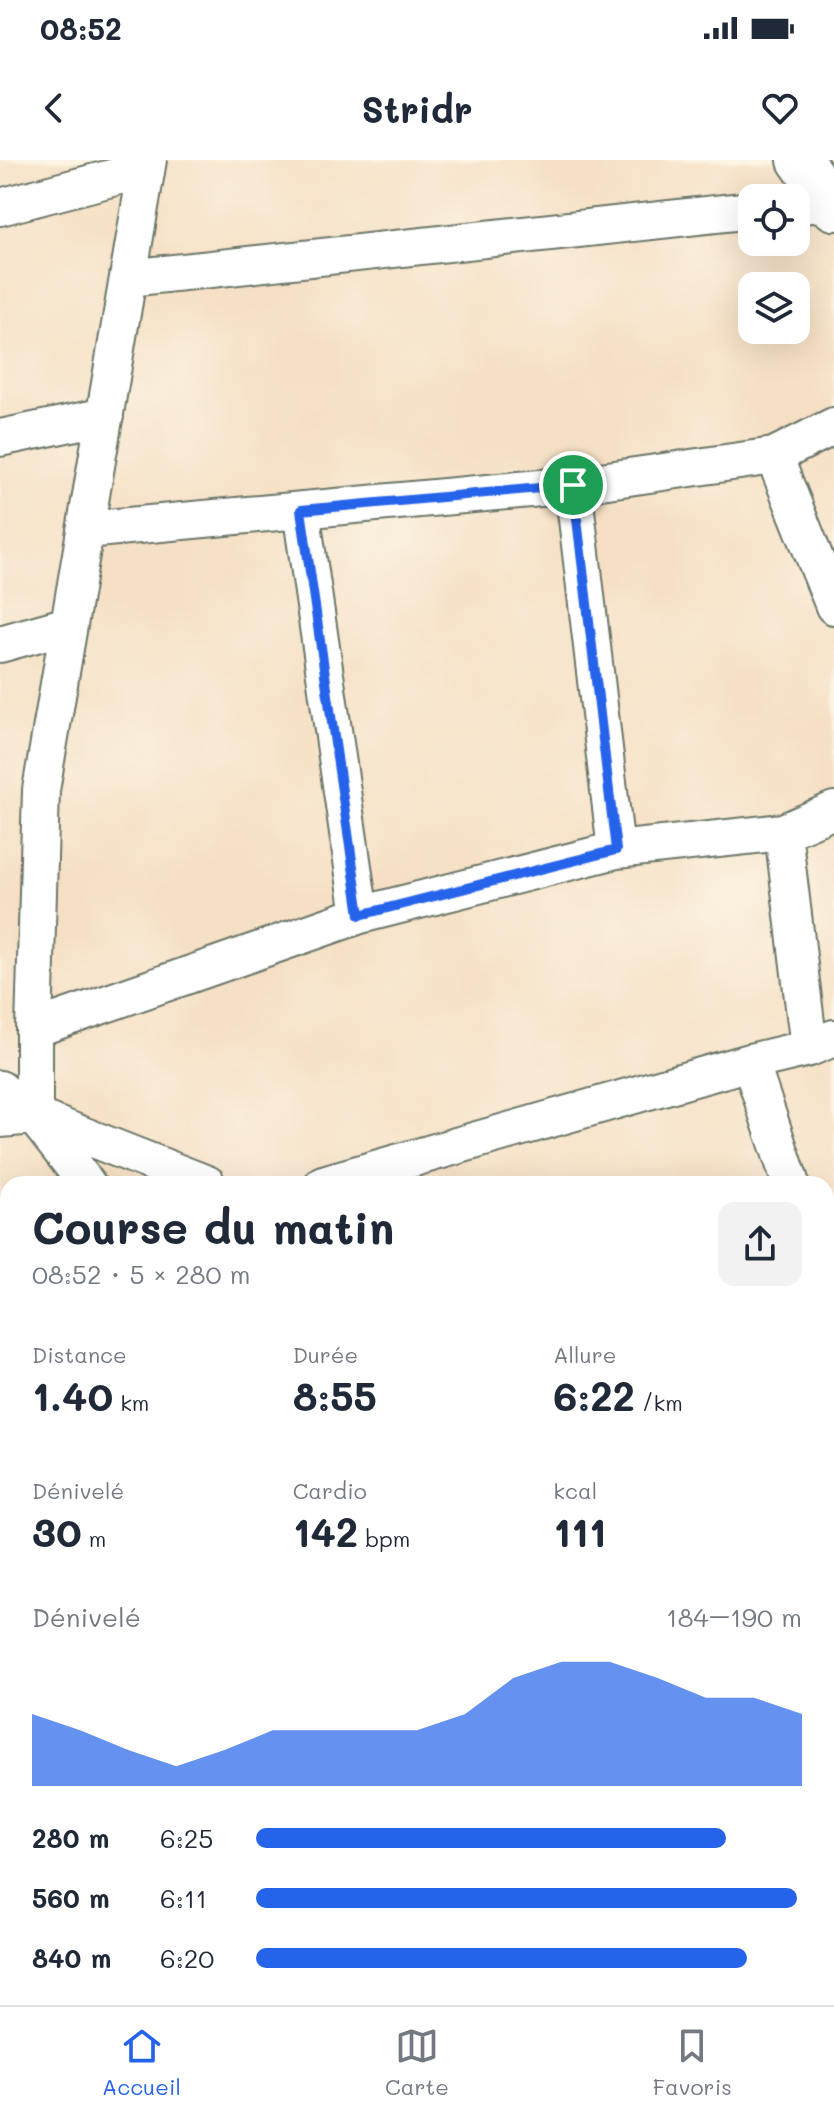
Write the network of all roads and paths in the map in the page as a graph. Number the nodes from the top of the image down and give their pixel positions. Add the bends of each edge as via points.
1 (800, 160) edge
2 (147, 165) edge
3 (820, 205) edge
4 (0, 207) edge
5 (738, 212) edge
6 (128, 278) junction
7 (105, 416) junction
8 (834, 426) edge
9 (0, 438) edge
10 (774, 456) junction
11 (573, 485) junction
12 (301, 510) junction
13 (85, 530) junction
14 (834, 606) edge
15 (68, 625) junction
16 (0, 644) edge
17 (834, 810) edge
18 (783, 832) junction
19 (616, 850) junction
20 (360, 915) junction
21 (34, 1029) junction
22 (821, 1043) edge
23 (750, 1062) junction
24 (0, 1089) edge
25 (17, 1118) edge
26 (79, 1176) edge
27 (184, 1176) edge
28 (351, 1176) edge
29 (788, 1176) edge

1 - 3 street
2 - 4 street
2 - 6 street
5 - 6 street
6 - 7 street
7 - 9 street
7 - 13 street
8 - 10 street
10 - 11 street
10 - 14 street
11 - 12 street
11 - 19 street
12 - 13 street
12 - 20 street
13 - 15 street
15 - 16 street
15 - 21 street via 41,790
17 - 18 street
18 - 19 street
18 - 22 street
19 - 20 street
20 - 21 street
21 - 25 street
22 - 23 street
23 - 28 street
23 - 29 street
24 - 25 street
25 - 26 street
25 - 27 street

